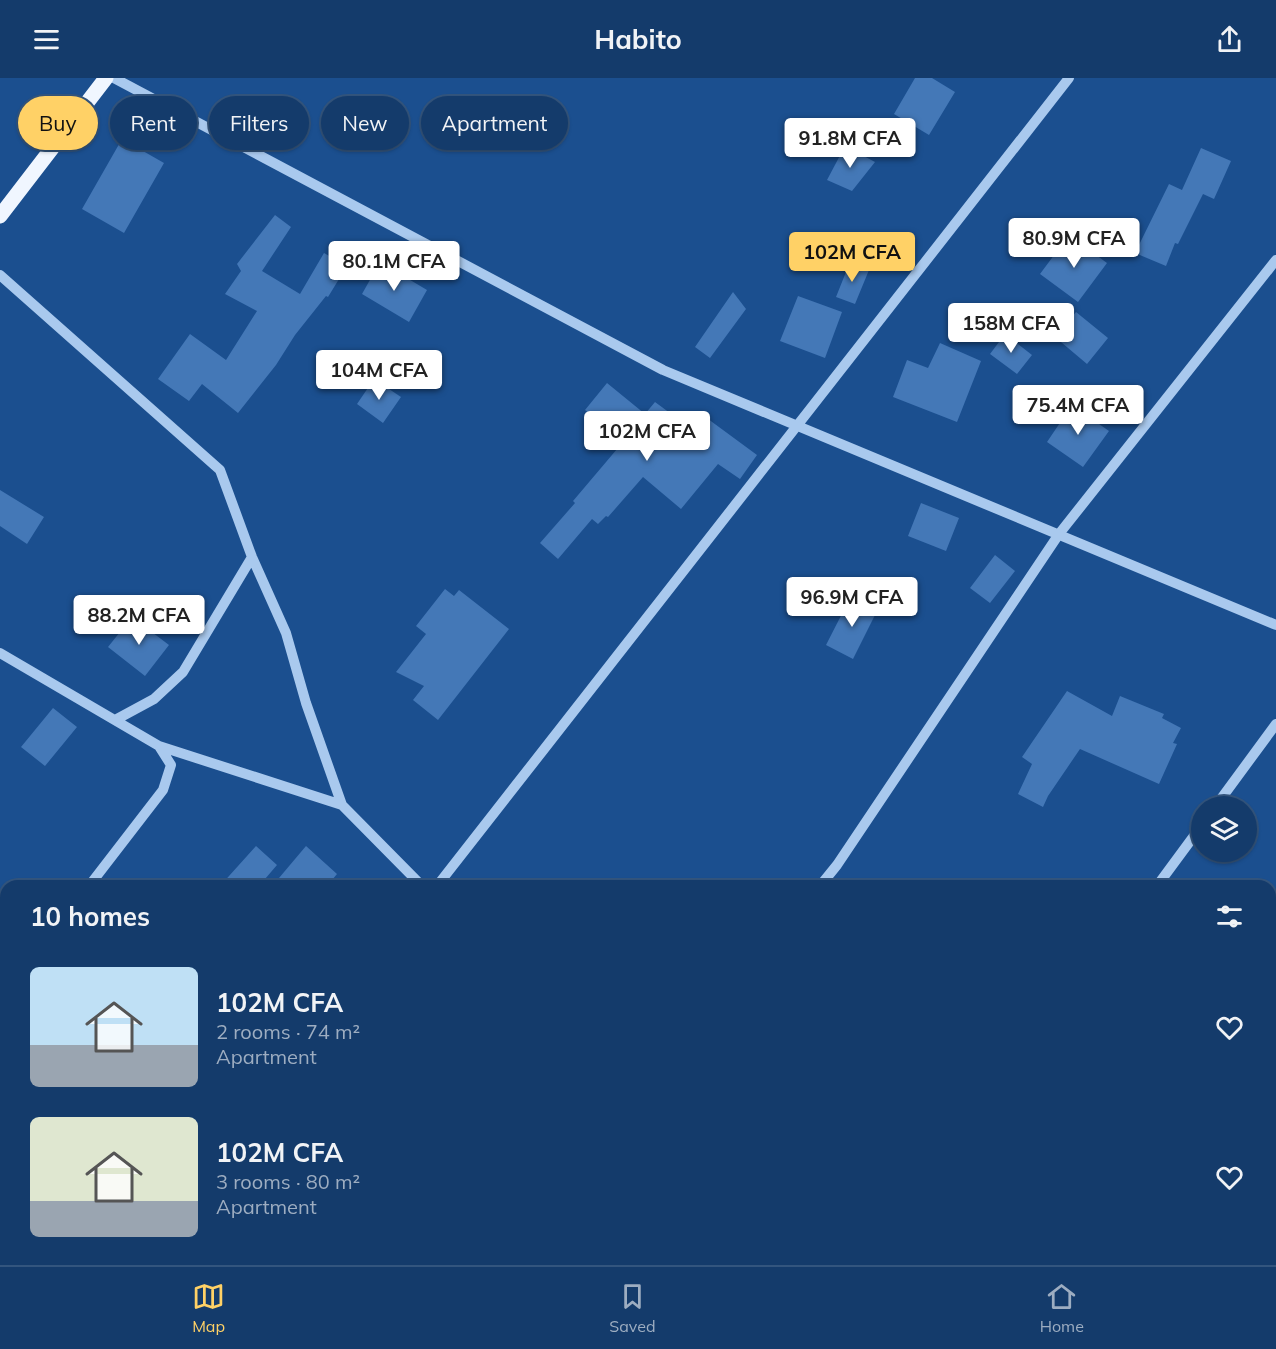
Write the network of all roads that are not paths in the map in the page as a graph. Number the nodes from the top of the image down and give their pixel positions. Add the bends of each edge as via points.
1 (106, 78) edge
2 (114, 78) edge
3 (1070, 78) edge
4 (0, 216) edge
5 (1276, 260) edge
6 (0, 275) edge
7 (797, 426) junction
8 (1059, 534) junction
9 (252, 558) junction
10 (1276, 625) edge
11 (0, 653) edge
12 (117, 720) junction
13 (1276, 724) edge
14 (159, 746) junction
15 (1223, 796) edge
16 (342, 805) junction
17 (1191, 840) edge
18 (93, 880) edge
19 (417, 880) edge
20 (442, 880) edge
21 (825, 880) edge
22 (1161, 880) edge

1 - 4 main road
2 - 7 street via 663,370
3 - 7 street
5 - 8 street
6 - 9 street via 220,470
7 - 8 street
7 - 20 street
8 - 10 street
8 - 21 street
9 - 12 street via 183,672 154,699
9 - 16 street via 286,633
11 - 12 street
12 - 14 street
13 - 15 street
14 - 16 street
14 - 18 street via 171,765 163,790
16 - 19 street
17 - 22 street

